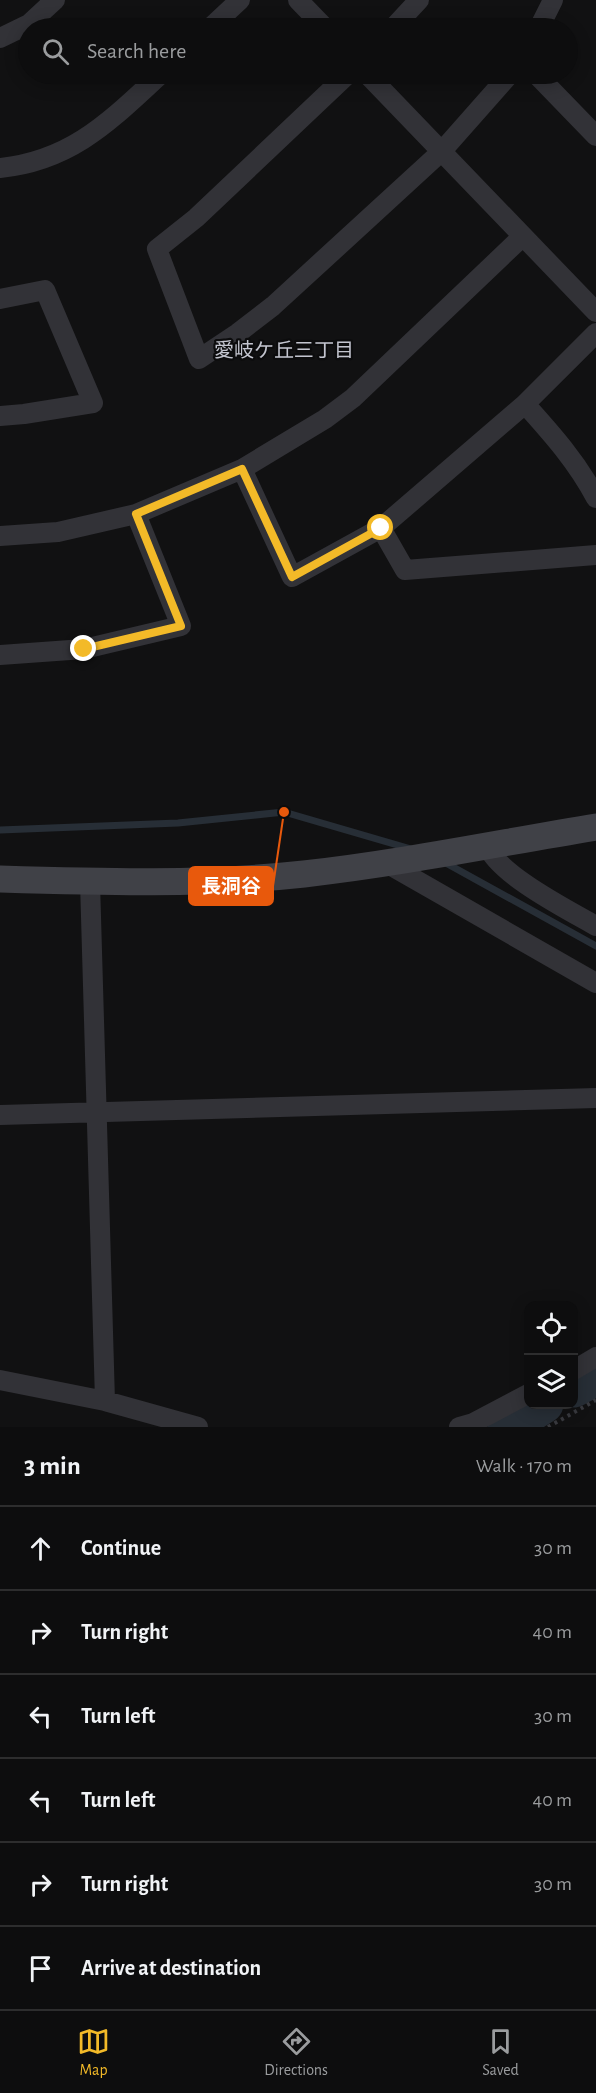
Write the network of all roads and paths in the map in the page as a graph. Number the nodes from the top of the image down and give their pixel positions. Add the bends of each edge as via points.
1 (55, 0) edge
2 (240, 0) edge
3 (298, 0) edge
4 (419, 0) edge
5 (553, 0) edge
6 (36, 18) edge
7 (221, 18) edge
8 (315, 18) edge
9 (402, 18) edge
10 (544, 18) edge
11 (18, 29) edge
12 (1, 37) edge
13 (150, 84) edge
14 (337, 84) edge
15 (377, 84) edge
16 (501, 84) edge
17 (546, 84) edge
18 (596, 136) edge
19 (442, 151) junction
20 (0, 168) edge
21 (523, 236) junction
22 (0, 299) edge
23 (596, 312) edge
24 (596, 333) edge
25 (525, 404) junction
26 (0, 416) edge
27 (242, 469) junction
28 (596, 498) edge
29 (136, 514) junction
30 (381, 528) junction
31 (0, 536) edge
32 (596, 555) edge
33 (0, 655) edge
34 (596, 827) edge
35 (487, 845) junction
36 (388, 864) junction
37 (0, 879) edge
38 (90, 882) junction
39 (596, 926) edge
40 (596, 983) edge
41 (596, 1098) edge
42 (96, 1111) junction
43 (0, 1115) edge
44 (596, 1357) edge
45 (578, 1367) edge
46 (0, 1380) edge
47 (524, 1397) edge
48 (596, 1400) edge
49 (105, 1401) junction
50 (469, 1426) edge
51 (198, 1427) edge
52 (548, 1427) edge

1 - 6 street
2 - 7 street
3 - 8 street
4 - 9 street
5 - 10 street
11 - 12 street
13 - 20 street via 94,134 59,154
14 - 19 street via 196,218 157,249 199,359 273,306
15 - 19 street
16 - 19 street
17 - 18 street
19 - 21 street
21 - 23 street
21 - 27 street via 353,398
22 - 26 street via 45,290 93,403
24 - 25 street
25 - 28 street via 563,446
25 - 30 street
27 - 29 street
27 - 30 street via 292,577
29 - 31 street via 58,532
29 - 33 street via 181,626 84,649
30 - 32 street via 405,570
34 - 35 street
35 - 36 street
35 - 39 street via 491,856 523,882
36 - 38 street via 201,881
36 - 40 street
37 - 38 street
38 - 42 street
41 - 42 street
42 - 43 street
42 - 49 street
44 - 45 street
46 - 49 street
47 - 50 street
48 - 52 path
49 - 51 street

